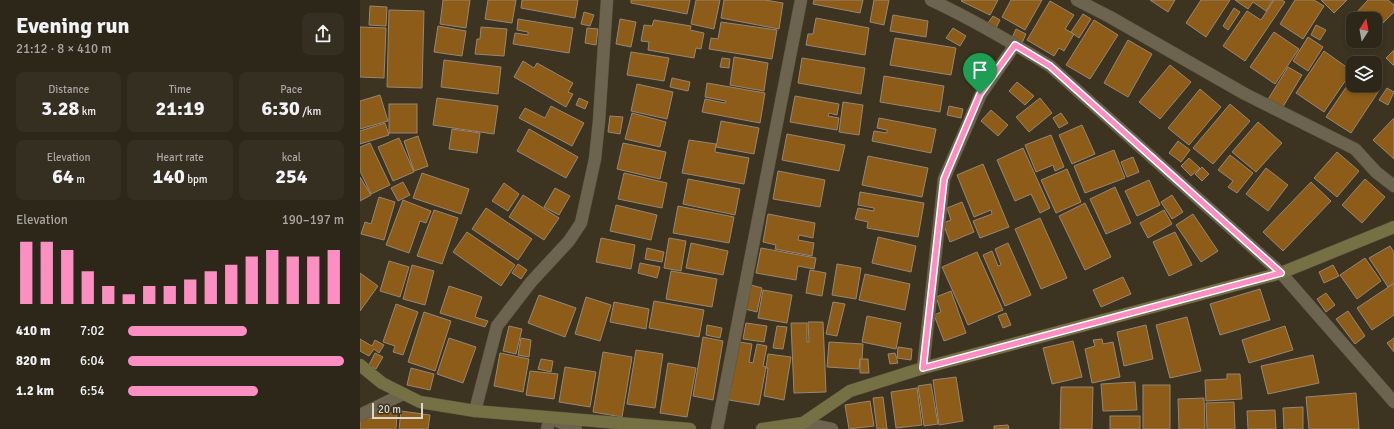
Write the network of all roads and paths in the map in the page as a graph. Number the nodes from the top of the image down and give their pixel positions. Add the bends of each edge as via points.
1 (607, 0) edge
2 (802, 0) edge
3 (930, 0) edge
4 (1076, 0) edge
5 (947, 4) edge
6 (1015, 45) junction
7 (1394, 186) edge
8 (1394, 227) edge
9 (1281, 273) junction
10 (360, 365) edge
11 (923, 368) junction
12 (403, 394) junction
13 (1394, 402) edge
14 (475, 411) junction
15 (360, 415) edge
16 (548, 423) edge
17 (803, 423) junction
18 (576, 429) edge
19 (690, 429) edge
20 (717, 429) edge
21 (762, 429) edge
22 (832, 429) edge

1 - 14 street via 595,159 581,223 569,241 531,282 497,326
2 - 20 street
3 - 5 street
4 - 7 street via 1117,20 1245,94 1356,149 1376,172
5 - 6 street
6 - 9 street via 1050,66
6 - 11 street via 980,94 944,179
8 - 9 street
9 - 11 street
9 - 13 street
10 - 12 street via 382,384
11 - 17 street via 850,391
12 - 14 street via 420,402
12 - 15 street
14 - 16 street
16 - 18 street
16 - 19 street
17 - 21 street
17 - 22 street

